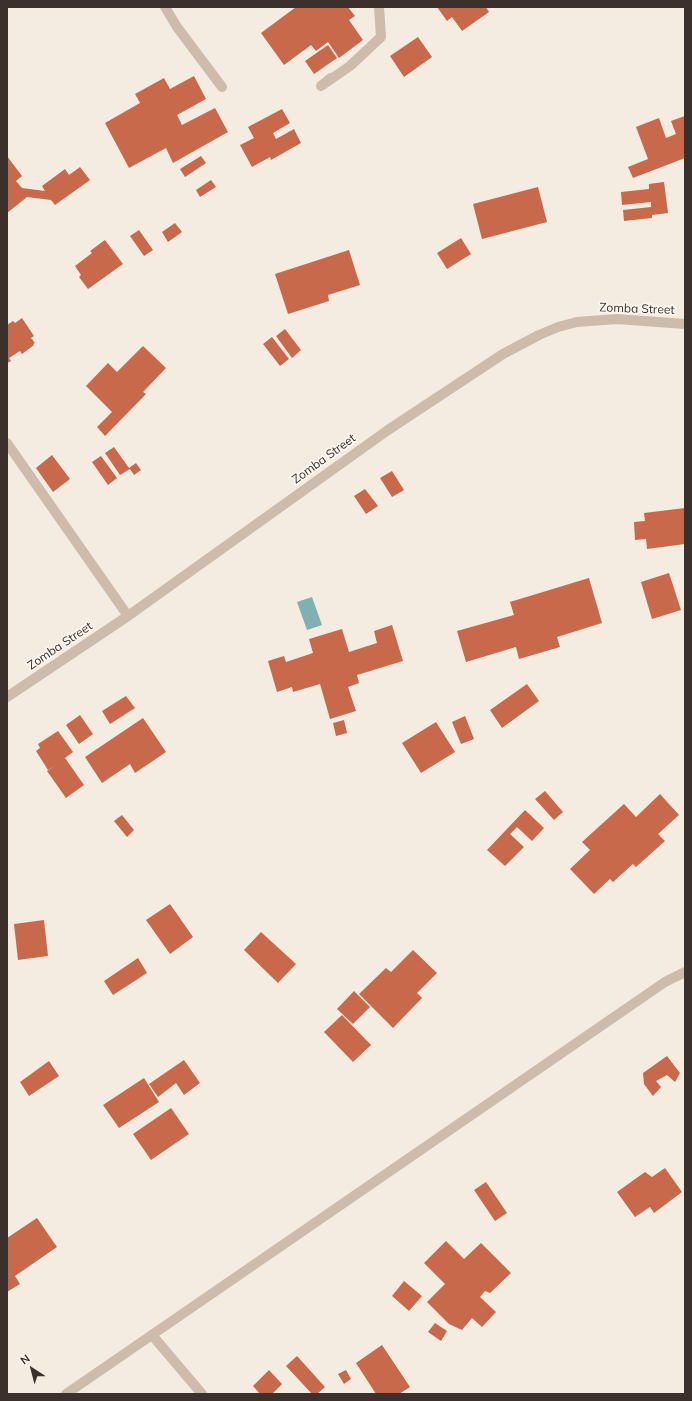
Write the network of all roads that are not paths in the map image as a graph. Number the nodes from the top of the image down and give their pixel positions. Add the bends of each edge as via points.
1 (165, 7) edge
2 (379, 7) edge
3 (331, 78) dead end
4 (222, 86) dead end
5 (685, 324) edge
6 (7, 443) edge
7 (128, 616) junction
8 (7, 697) edge
9 (685, 972) edge
10 (152, 1335) junction
11 (66, 1394) edge
12 (202, 1394) edge

1 - 4 street
2 - 3 street via 380,37 350,66 321,86
5 - 7 street, Zomba Street via 597,320 577,322 539,334 503,354 388,430
6 - 7 street
7 - 8 street, Zomba Street
9 - 10 street via 665,982
10 - 11 street
10 - 12 street

